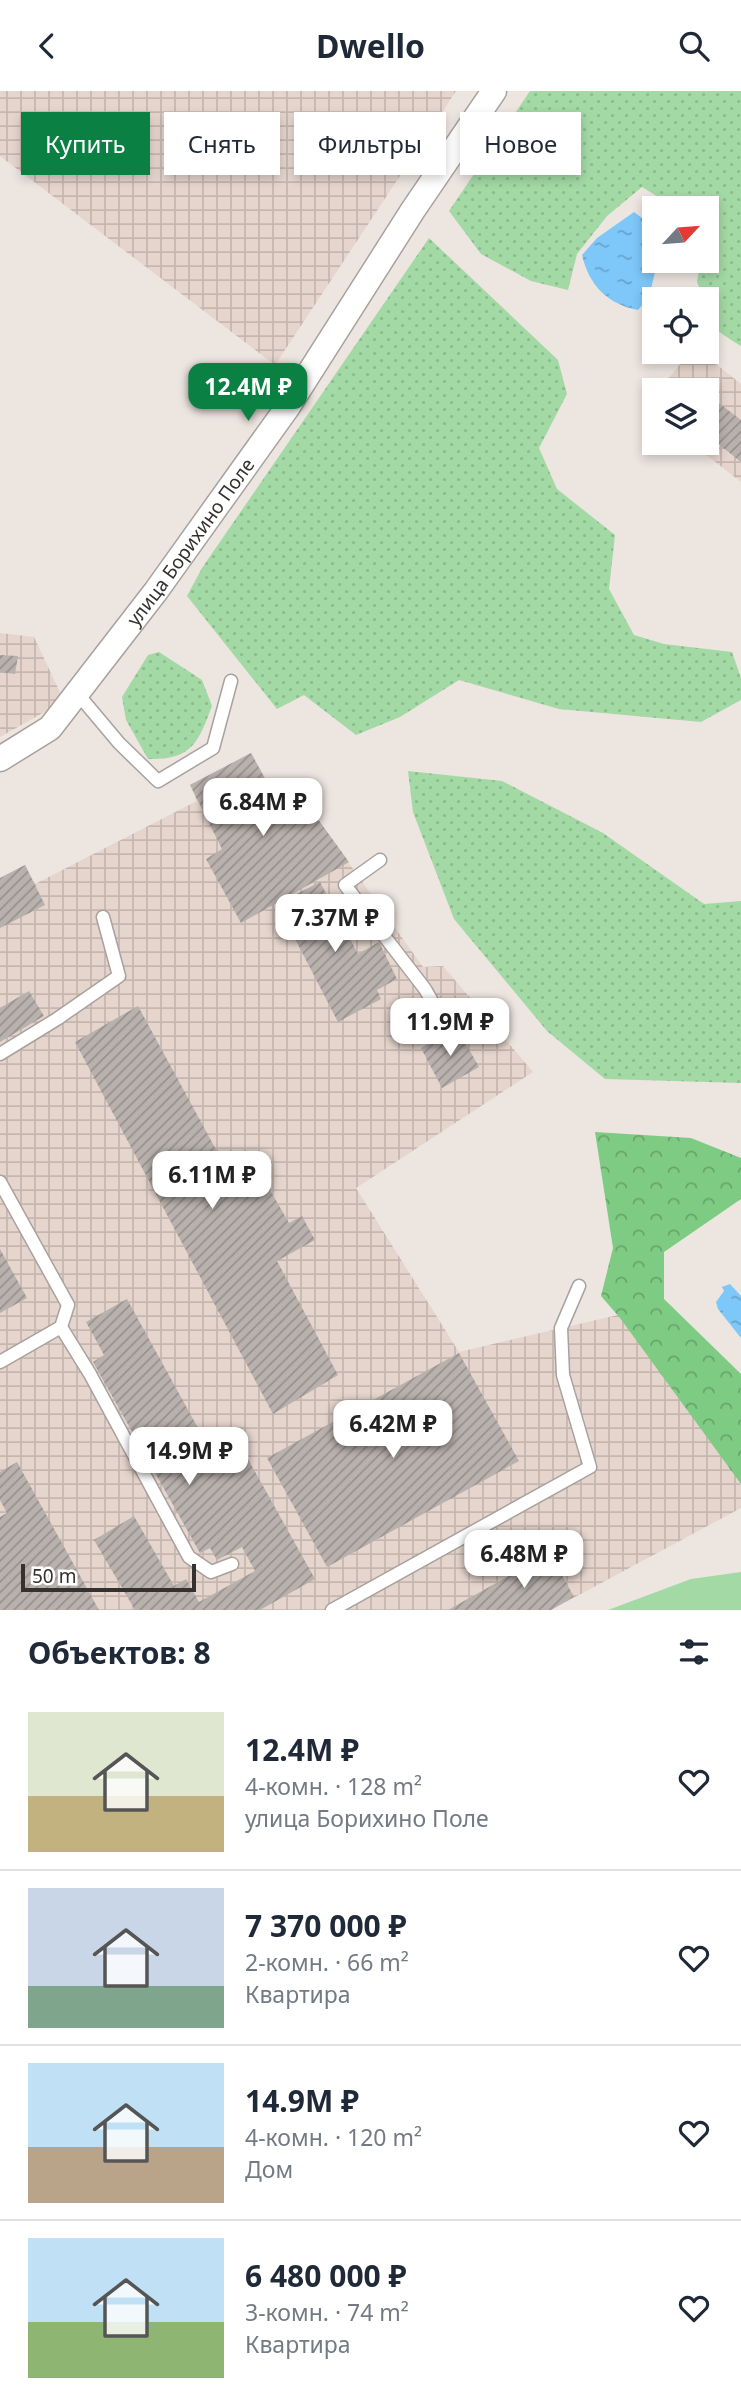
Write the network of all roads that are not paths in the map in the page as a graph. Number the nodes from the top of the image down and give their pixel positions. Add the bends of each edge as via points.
1 (494, 91) edge
2 (231, 681) dead end
3 (76, 693) junction
4 (0, 759) edge
5 (380, 860) dead end
6 (103, 918) dead end
7 (433, 1003) dead end
8 (0, 1054) edge
9 (0, 1182) edge
10 (579, 1286) dead end
11 (61, 1327) junction
12 (0, 1362) edge
13 (232, 1564) dead end
14 (332, 1610) edge

1 - 3 street, улица Борихино Поле via 287,408 156,591
2 - 3 lane via 213,748 158,781
3 - 4 street, улица Борихино Поле via 50,728
5 - 7 lane via 345,885
6 - 8 lane via 119,976
9 - 11 lane via 68,1305
10 - 14 lane via 561,1328 563,1375 590,1467
11 - 12 lane
11 - 13 lane via 189,1557 211,1572

